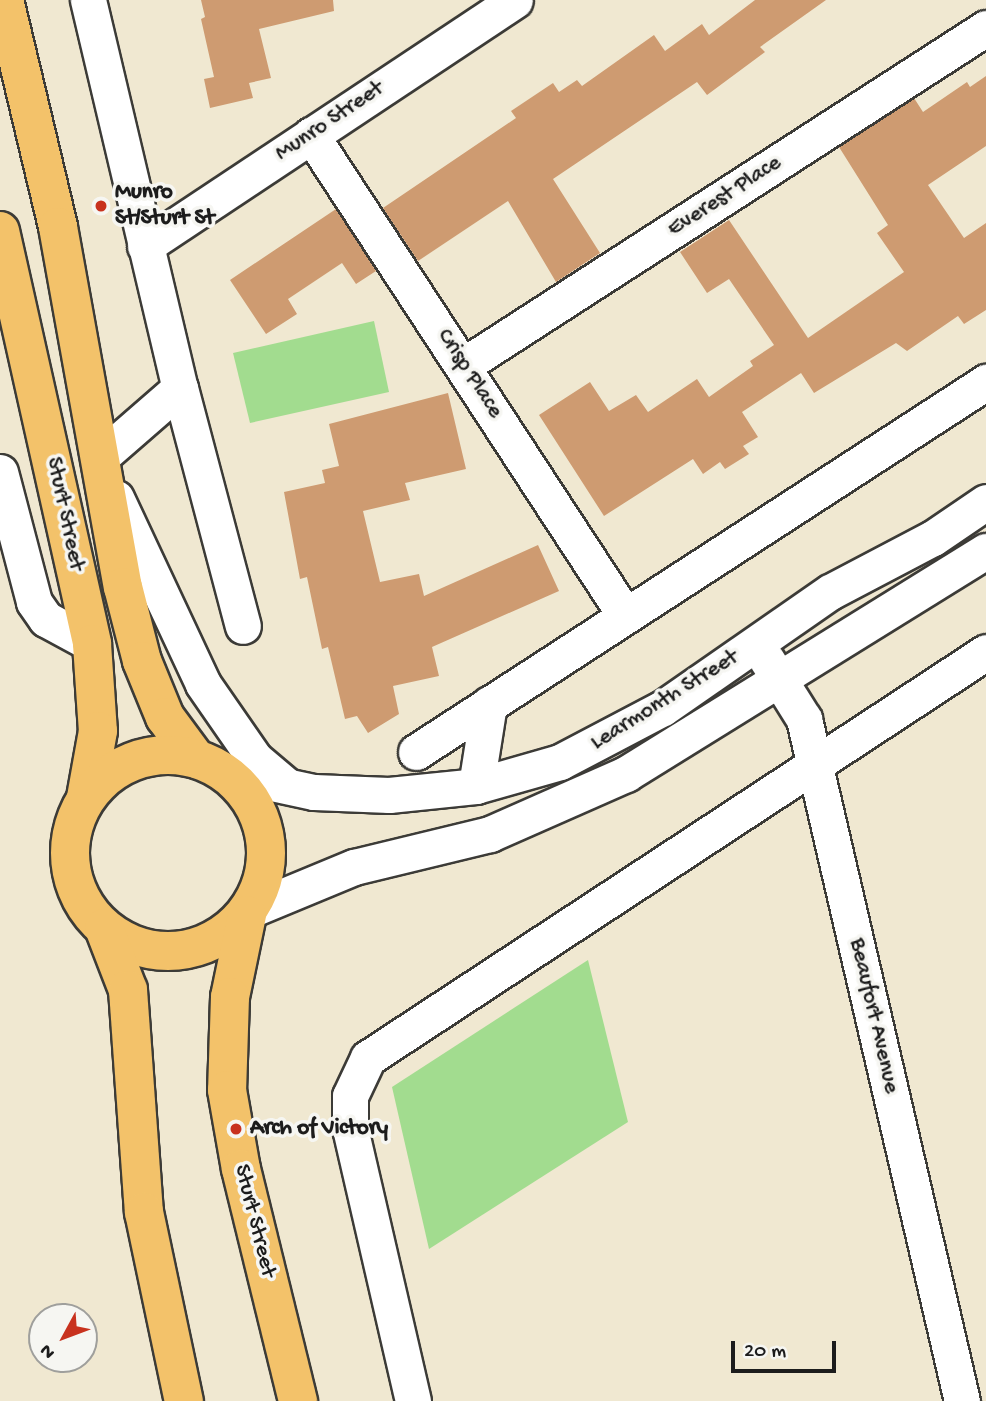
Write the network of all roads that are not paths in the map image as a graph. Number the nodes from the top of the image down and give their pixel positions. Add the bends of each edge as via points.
1 (4, 0) edge
2 (89, 0) edge
3 (515, 0) edge
4 (474, 11) edge
5 (986, 29) edge
6 (311, 135) junction
7 (0, 232) edge
8 (145, 246) junction
9 (464, 365) junction
10 (986, 382) edge
11 (180, 388) junction
12 (104, 464) junction
13 (0, 472) edge
14 (986, 502) edge
15 (986, 551) edge
16 (625, 615) junction
17 (243, 626) dead end
18 (756, 643) junction
19 (92, 644) junction
20 (986, 652) edge
21 (779, 680) junction
22 (489, 704) junction
23 (416, 752) dead end
24 (815, 761) junction
25 (211, 766) junction
26 (476, 786) junction
27 (291, 788) junction
28 (86, 798) junction
29 (248, 912) junction
30 (104, 928) junction
31 (184, 1401) edge
32 (298, 1401) edge
33 (413, 1401) edge
34 (962, 1401) edge

1 - 12 main road, Sturt Street via 58,226
2 - 8 street
3 - 4 street, Munro Street
4 - 6 street, Munro Street
5 - 9 street, Everest Place
6 - 8 street, Munro Street
6 - 9 street, Crisp Place
7 - 19 main road, Sturt Street
8 - 11 street
9 - 16 street, Crisp Place
10 - 16 street
11 - 12 street
11 - 17 street
12 - 25 main road, Sturt Street via 123,587 142,661 165,717
12 - 27 street via 203,684 255,759
13 - 19 street via 34,602 46,619
14 - 18 street, Learmonth Street via 933,538 830,592
15 - 21 street, Learmonth Street
16 - 22 street
18 - 21 street, Beaufort Avenue
18 - 26 street, Learmonth Street via 606,742 520,776
19 - 28 main road, Sturt Street via 99,732
20 - 24 street
21 - 24 street, Beaufort Avenue via 804,719
21 - 29 street, Learmonth Street via 626,774 525,822 404,858 354,867
22 - 23 street
22 - 26 street
24 - 33 street via 382,1045 357,1076 350,1096 350,1129
24 - 34 street, Beaufort Avenue
25 - 27 street, Learmonth Street
25 - 28 main road via 164,755 128,763 111,772
25 - 29 main road via 246,793 264,829 265,868
26 - 27 street, Learmonth Street via 373,795
28 - 30 main road via 72,831 71,866 82,900
29 - 30 main road via 208,943 172,951 136,946
29 - 32 main road, Sturt Street via 230,997 227,1090 241,1169
30 - 31 main road via 128,990 144,1212

